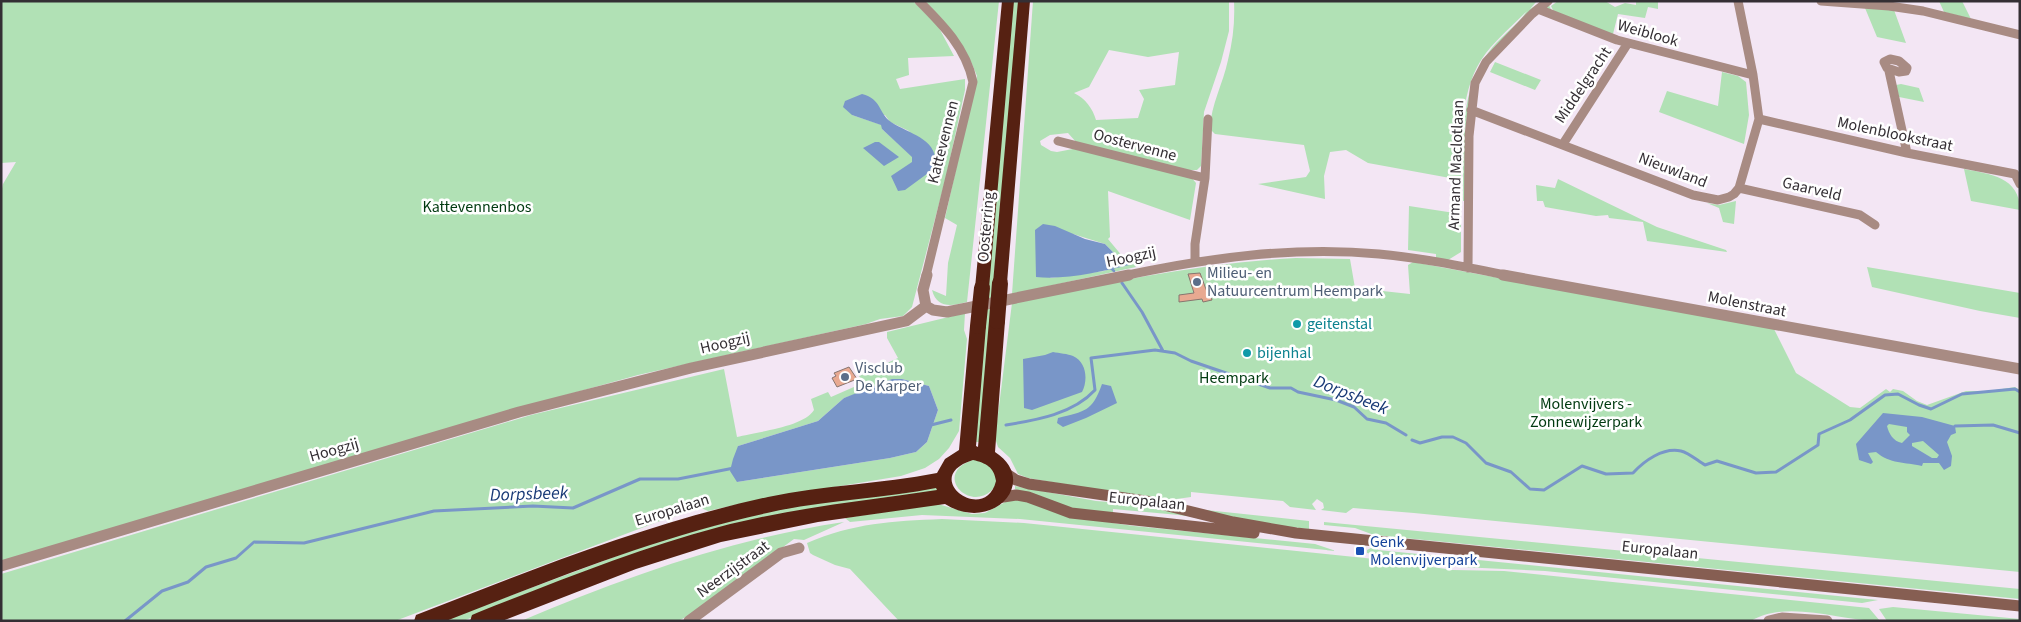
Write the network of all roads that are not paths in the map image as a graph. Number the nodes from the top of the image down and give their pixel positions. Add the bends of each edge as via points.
1 (919, 1) edge
2 (1008, 1) edge
3 (1024, 1) edge
4 (1548, 1) edge
5 (1738, 1) edge
6 (1821, 1) edge
7 (1846, 2) edge
8 (1538, 9) junction
9 (2020, 35) edge
10 (1628, 44) junction
11 (1891, 70) dead end
12 (1753, 75) junction
13 (1471, 110) junction
14 (1208, 119) dead end
15 (1759, 119) junction
16 (1058, 141) dead end
17 (1563, 144) junction
18 (1907, 153) junction
19 (2017, 175) edge
20 (1205, 178) junction
21 (2020, 184) edge
22 (1739, 188) junction
23 (1875, 225) dead end
24 (1195, 261) junction
25 (1468, 268) junction
26 (926, 306) junction
27 (2020, 369) edge
28 (970, 409) junction
29 (967, 454) junction
30 (986, 455) junction
31 (1004, 472) junction
32 (942, 479) junction
33 (898, 486) junction
34 (950, 496) junction
35 (997, 498) junction
36 (1296, 533) junction
37 (799, 548) dead end
38 (1, 566) edge
39 (2020, 606) edge
40 (423, 621) edge
41 (479, 621) edge
42 (689, 621) edge
43 (1769, 621) edge
44 (1826, 621) edge

1 - 26 street, Kattevennen via 947,30 965,57 973,82 923,290
2 - 28 highway, Oosterring, bridge
3 - 30 highway, Oosterring, bridge
4 - 8 street, Armand Maclotlaan
5 - 12 street
6 - 7 street
7 - 9 street via 1923,11
8 - 10 street, Weiblook
8 - 13 street, Armand Maclotlaan via 1486,62 1475,84
10 - 12 street, Weiblook
10 - 17 street, Middelgracht
11 - 18 street
12 - 15 street
13 - 17 street, Nieuwland
13 - 25 street, Armand Maclotlaan
14 - 20 street
15 - 18 street, Molenblookstraat
15 - 22 street
16 - 20 street, Oostervenne
17 - 22 street, Nieuwland via 1711,200 1724,201
18 - 19 street, Molenblookstraat
19 - 21 street, Molenblookstraat
20 - 24 street
22 - 23 street, Gaarveld via 1860,215
24 - 25 street, Hoogzij via 1282,252 1378,254
24 - 26 street, Hoogzij via 947,312
25 - 27 street, Molenstraat
26 - 38 street, Hoogzij via 906,321 691,368 519,412
28 - 29 highway, Oosterring
28 - 33 highway via 964,434 950,455 931,472
29 - 30 highway
29 - 32 highway via 951,463
30 - 31 highway, Europalaan via 995,460
31 - 35 highway via 1004,486
31 - 36 main road, Europalaan via 1029,484 1144,501
32 - 33 highway, Europalaan
32 - 34 highway via 945,492
33 - 40 highway, Europalaan via 769,504 681,526
34 - 35 highway, Europalaan via 960,504 973,507
34 - 41 highway via 776,522 690,543 574,583
35 - 36 main road, Europalaan via 1028,497 1072,513 1270,534
36 - 39 main road, Europalaan
37 - 42 street, Neerzijstraat via 782,553
43 - 44 street via 1782,618

